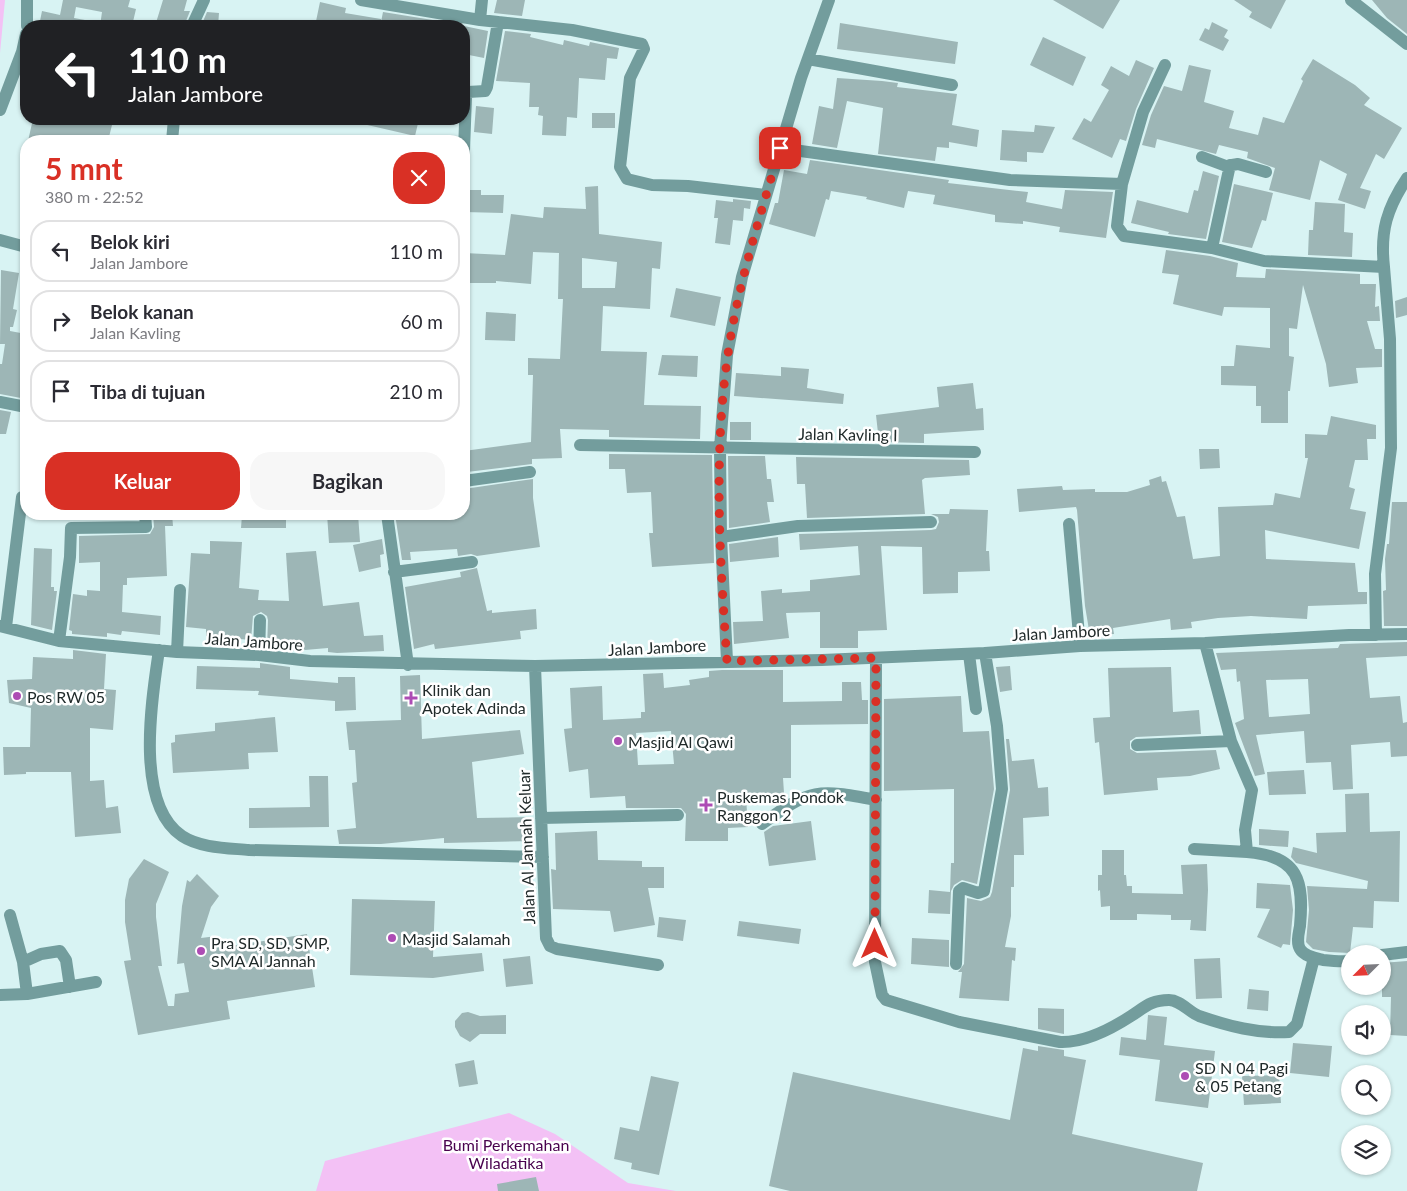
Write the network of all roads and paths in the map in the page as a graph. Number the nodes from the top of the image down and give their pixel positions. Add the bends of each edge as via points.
1 (27, 0) edge
2 (204, 0) edge
3 (361, 0) edge
4 (482, 0) edge
5 (829, 0) edge
6 (1354, 1) edge
7 (27, 20) edge
8 (195, 20) edge
9 (480, 20) junction
10 (498, 22) junction
11 (1407, 44) edge
12 (20, 57) edge
13 (808, 59) junction
14 (1165, 65) dead end
15 (952, 85) dead end
16 (470, 92) edge
17 (0, 110) edge
18 (780, 148) junction
19 (1202, 157) dead end
20 (1230, 165) junction
21 (1266, 172) dead end
22 (1407, 178) edge
23 (1122, 184) junction
24 (766, 195) junction
25 (0, 240) edge
26 (20, 245) edge
27 (1212, 248) junction
28 (1384, 267) junction
29 (0, 402) edge
30 (20, 406) edge
31 (580, 445) dead end
32 (720, 448) junction
33 (975, 452) dead end
34 (530, 472) dead end
35 (470, 480) edge
36 (20, 511) edge
37 (145, 520) edge
38 (388, 520) edge
39 (931, 522) dead end
40 (1069, 524) dead end
41 (720, 536) junction
42 (472, 562) dead end
43 (394, 572) junction
44 (180, 590) dead end
45 (260, 620) dead end
46 (3, 626) edge
47 (1376, 634) junction
48 (1407, 634) edge
49 (59, 641) junction
50 (1205, 643) junction
51 (1080, 646) junction
52 (159, 650) junction
53 (177, 652) junction
54 (986, 653) junction
55 (969, 654) junction
56 (259, 655) junction
57 (876, 658) junction
58 (727, 661) junction
59 (408, 665) junction
60 (535, 666) junction
61 (976, 709) dead end
62 (1231, 741) junction
63 (1137, 746) dead end
64 (876, 800) junction
65 (678, 815) dead end
66 (541, 818) junction
67 (762, 824) dead end
68 (1194, 849) dead end
69 (1247, 852) junction
70 (543, 857) junction
71 (10, 915) dead end
72 (1407, 952) edge
73 (1391, 954) edge
74 (1314, 958) junction
75 (23, 962) junction
76 (1341, 962) edge
77 (956, 964) dead end
78 (658, 965) dead end
79 (96, 982) dead end
80 (70, 987) junction
81 (27, 994) junction
82 (0, 995) edge

1 - 7 street
2 - 8 street
3 - 9 street
4 - 9 street
5 - 13 street
6 - 11 street
9 - 10 street
10 - 16 street via 487,87
10 - 24 street via 572,30 642,44 644,49 630,78 620,167 627,179 652,185
12 - 17 street
13 - 15 street
13 - 18 street
14 - 23 street via 1143,112
18 - 23 street via 1010,180
18 - 24 street
19 - 20 street
20 - 21 street via 1238,164
20 - 27 street
22 - 28 street via 1394,197 1386,222 1382,244
23 - 27 street via 1117,226 1124,236
24 - 32 street via 742,277 731,336
25 - 26 street
27 - 28 street via 1264,261
28 - 47 street via 1390,339 1391,448 1376,574
29 - 30 street
31 - 32 street, Jalan Kavling I
32 - 33 street, Jalan Kavling I
32 - 41 street
34 - 35 street
36 - 46 street
37 - 49 street via 146,527 71,528
38 - 43 street
39 - 41 street via 798,526
40 - 51 street
41 - 58 street
42 - 43 street
43 - 59 street
44 - 53 street
45 - 56 street
46 - 49 street, Jalan Jambore
47 - 48 street, Jalan Jambore
47 - 50 street, Jalan Jambore
49 - 52 street, Jalan Jambore
50 - 51 street, Jalan Jambore
50 - 62 street
51 - 54 street, Jalan Jambore
52 - 53 street, Jalan Jambore
52 - 70 street via 153,694 151,757 154,787 162,813 182,836 218,847 249,850
53 - 56 street, Jalan Jambore
54 - 55 street, Jalan Jambore
54 - 77 street via 1002,789 984,891 978,893 963,888 959,891
55 - 57 street, Jalan Jambore
55 - 61 street
56 - 59 street, Jalan Jambore via 310,661
57 - 58 street, Jalan Jambore
57 - 64 street
58 - 60 street, Jalan Jambore
59 - 60 street, Jalan Jambore
60 - 66 street, Jalan Al Jannah Keluar
62 - 63 street
62 - 69 street via 1252,790 1245,830
64 - 67 street via 830,793 811,794 786,806
64 - 74 street via 875,962 882,995 892,1003 959,1022 1060,1042 1074,1042 1093,1036 1131,1016 1148,1002 1171,1000 1197,1015 1253,1031 1289,1032 1297,1024
65 - 66 street
66 - 70 street, Jalan Al Jannah Keluar
68 - 69 street
69 - 74 street via 1284,862 1296,874 1301,908 1299,947
70 - 78 street, Jalan Al Jannah Keluar via 546,938 550,946
71 - 75 street
72 - 73 street
74 - 76 street
75 - 80 street via 41,954 60,951 66,960
75 - 81 street
79 - 80 street
80 - 81 street
81 - 82 street

